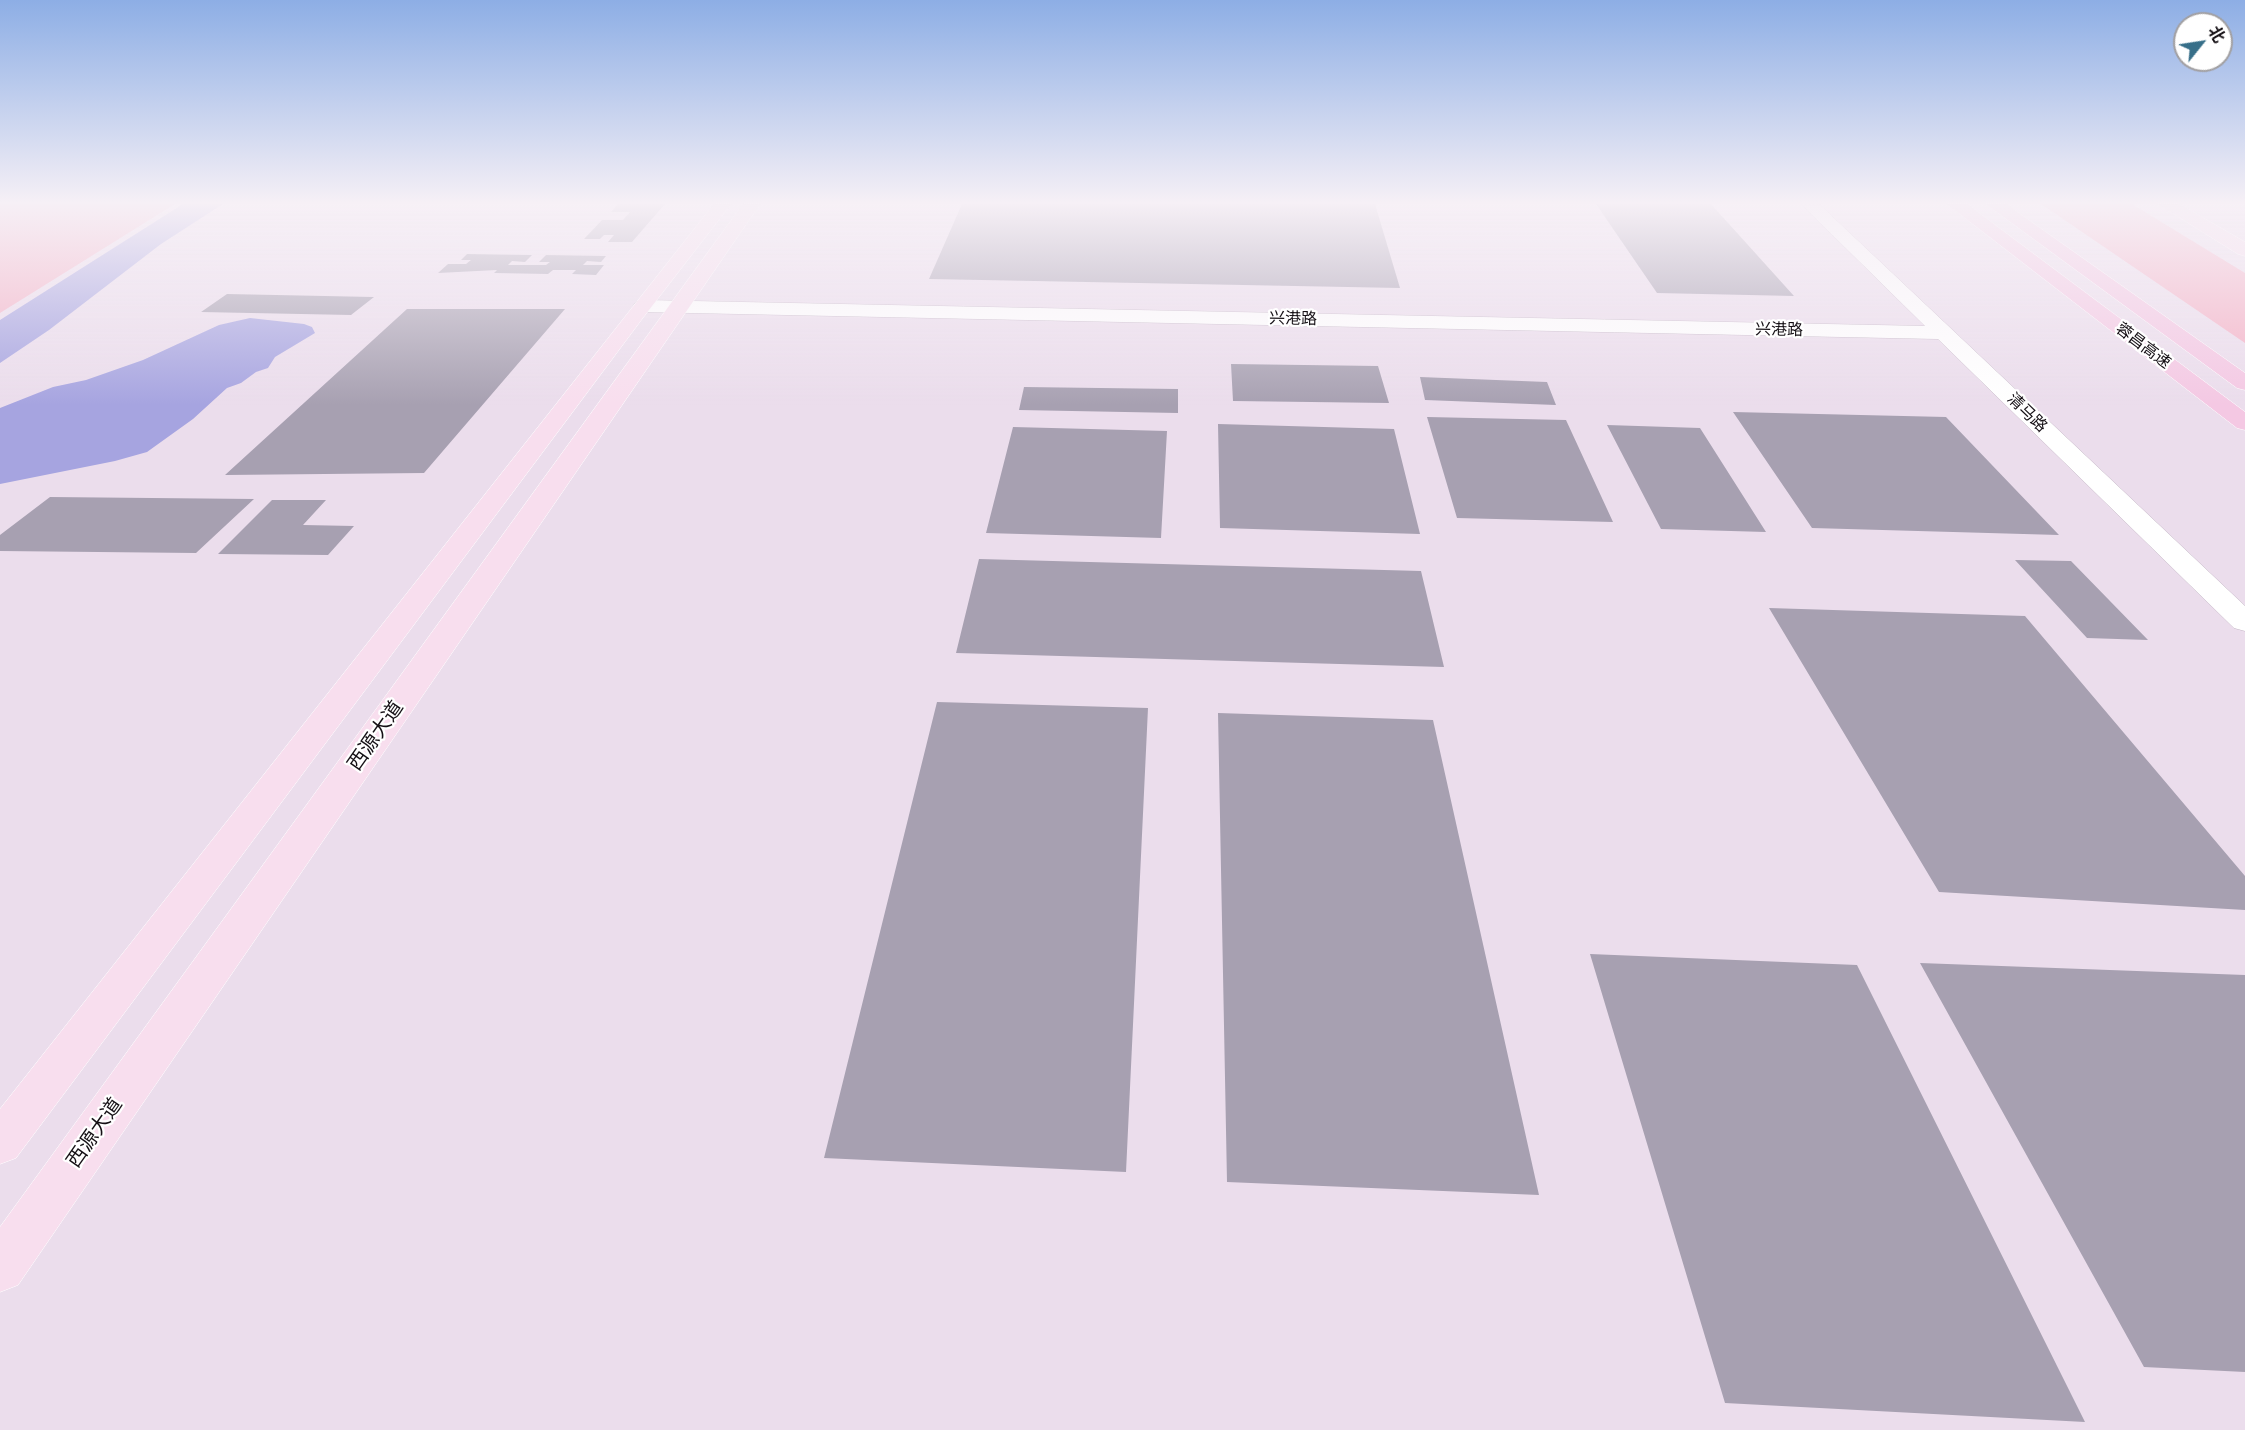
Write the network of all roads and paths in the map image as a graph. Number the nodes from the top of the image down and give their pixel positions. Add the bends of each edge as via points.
1 (670, 271) edge
2 (704, 271) edge
3 (1878, 271) edge
4 (2043, 271) edge
5 (2088, 271) edge
6 (642, 306) junction
7 (679, 306) junction
8 (1943, 333) junction
9 (2245, 383) edge
10 (2245, 423) edge
11 (2245, 622) edge
12 (0, 1144) edge
13 (0, 1268) edge

1 - 6 main road
2 - 7 main road, 西源大道
3 - 8 street, 清马路
4 - 10 highway, 蓉昌高速
5 - 9 highway, 蓉昌高速
6 - 7 street, 兴港路
6 - 12 main road
7 - 8 street, 兴港路
7 - 13 main road, 西源大道
8 - 11 street, 清马路

